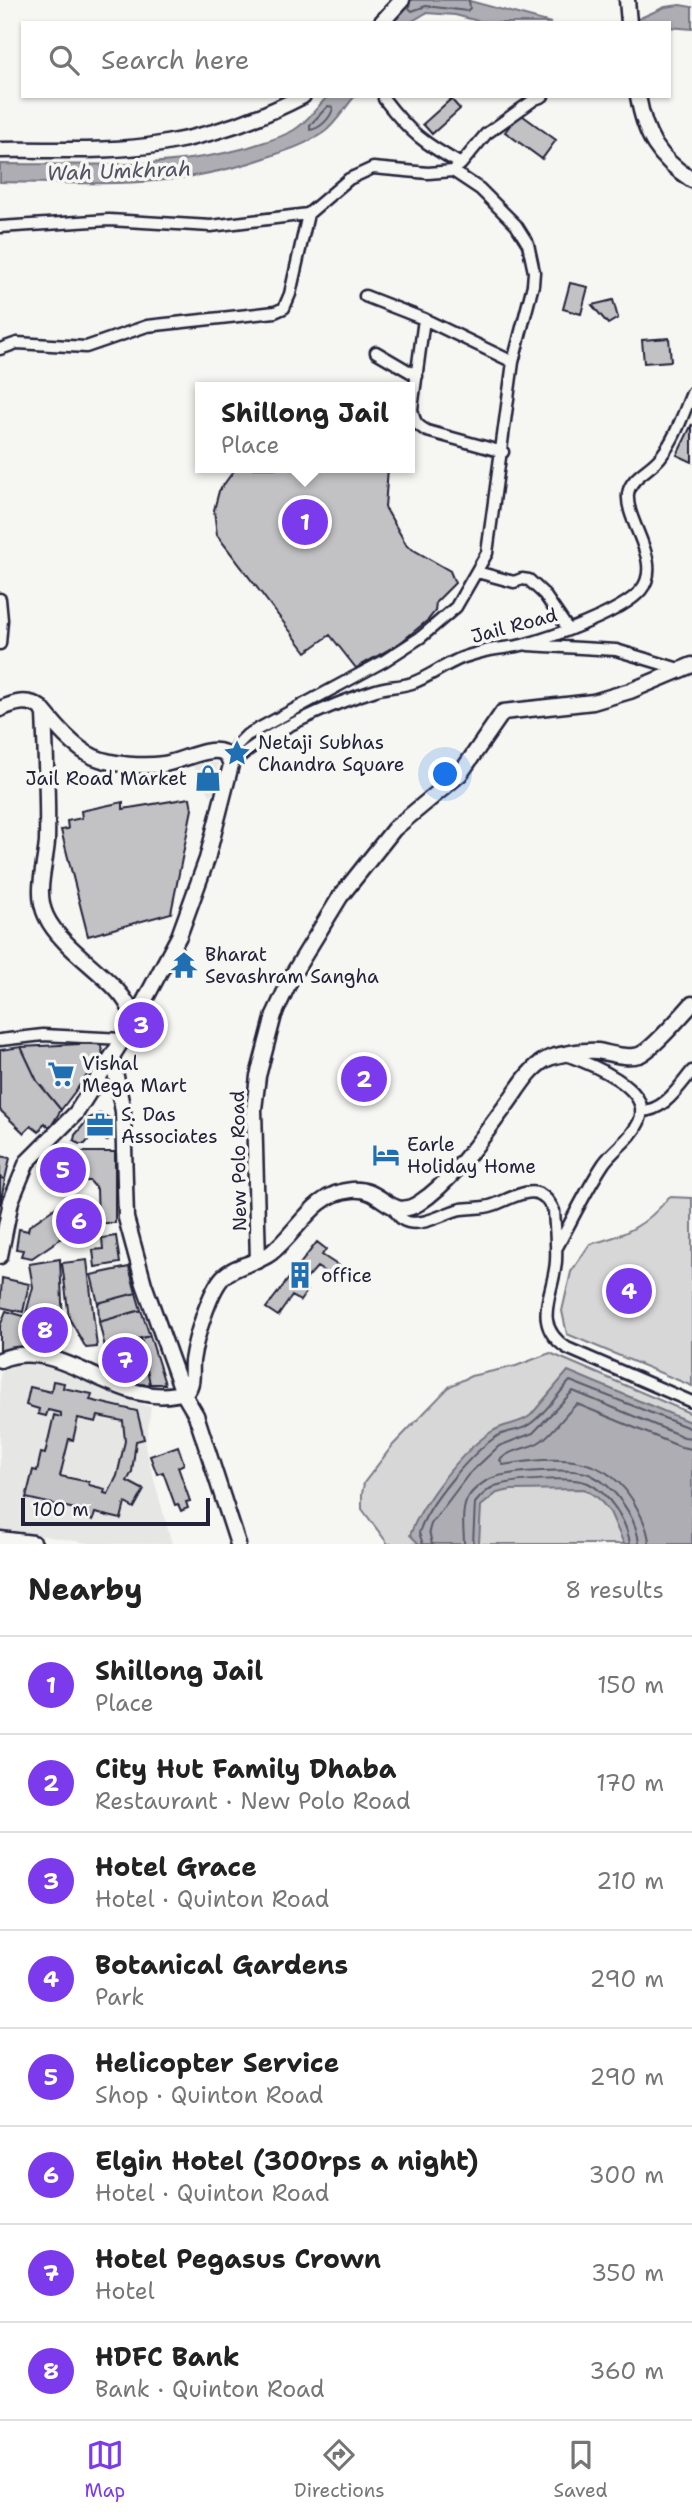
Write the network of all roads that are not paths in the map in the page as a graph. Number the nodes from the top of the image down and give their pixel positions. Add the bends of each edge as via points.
1 (402, 0) edge
2 (383, 21) edge
3 (299, 98) edge
4 (538, 98) edge
5 (638, 98) edge
6 (384, 99) dead end
7 (0, 150) edge
8 (457, 167) junction
9 (692, 180) edge
10 (308, 214) junction
11 (0, 228) edge
12 (365, 296) dead end
13 (424, 319) junction
14 (0, 349) edge
15 (376, 352) dead end
16 (513, 362) junction
17 (417, 376) junction
18 (415, 389) edge
19 (692, 393) edge
20 (415, 422) edge
21 (503, 452) junction
22 (477, 572) junction
23 (0, 599) edge
24 (568, 629) junction
25 (0, 644) edge
26 (520, 645) junction
27 (686, 667) edge
28 (41, 708) junction
29 (0, 709) edge
30 (230, 763) junction
31 (691, 1007) edge
32 (124, 1037) junction
33 (0, 1040) edge
34 (565, 1055) junction
35 (112, 1057) junction
36 (692, 1071) edge
37 (641, 1111) junction
38 (392, 1206) junction
39 (556, 1249) junction
40 (0, 1256) edge
41 (258, 1261) junction
42 (0, 1360) edge
43 (183, 1393) junction
44 (692, 1402) edge
45 (0, 1540) edge
46 (33, 1544) edge
47 (238, 1544) edge

1 - 2 street
3 - 7 street via 223,129 160,144
4 - 8 street via 486,134
5 - 9 street via 653,143
6 - 8 street via 414,135
8 - 10 street via 428,173 373,169 349,179
8 - 16 street via 500,207 528,244 533,285
10 - 11 street via 211,226 110,220
10 - 14 street via 290,294 284,308 275,312 147,326 86,347 17,344
12 - 13 street
13 - 16 street
13 - 17 street
15 - 17 street
16 - 21 street
17 - 18 street
19 - 24 street, Jail Road via 661,457 635,479 628,492 647,562 646,582 625,603
20 - 21 street
21 - 22 street via 490,540
22 - 24 street via 513,582 529,580
22 - 30 street via 456,607 421,638 247,735
23 - 25 street
24 - 26 street, Jail Road
26 - 27 street via 617,650
26 - 30 street, Jail Road via 464,657 415,682 335,704
27 - 41 street, New Polo Road via 593,702 503,712 460,775 394,830 340,897 274,1014 258,1076 254,1109
28 - 29 street via 25,701
28 - 30 street via 94,757 163,764 218,751 226,754
28 - 32 street via 47,800 40,896 44,913 56,933 124,997 132,1015
30 - 32 street via 207,859 178,936
31 - 34 street via 638,1055 593,1051
32 - 33 street via 43,1035
32 - 35 street
34 - 37 street via 616,1078 633,1093
34 - 38 street via 536,1066 473,1149 424,1199 406,1210
35 - 40 street via 76,1113 27,1163 11,1201
35 - 43 street via 123,1111 126,1218
36 - 37 street via 660,1107
37 - 39 street via 640,1121 593,1180
38 - 39 street via 401,1219 416,1222 534,1192 554,1211
38 - 41 street via 365,1190 337,1192 317,1203 281,1244
39 - 44 street via 546,1310 555,1339
41 - 43 street via 225,1275 216,1287 192,1360 190,1387
42 - 43 street via 46,1357 129,1391
43 - 47 street via 195,1415
45 - 46 main road

